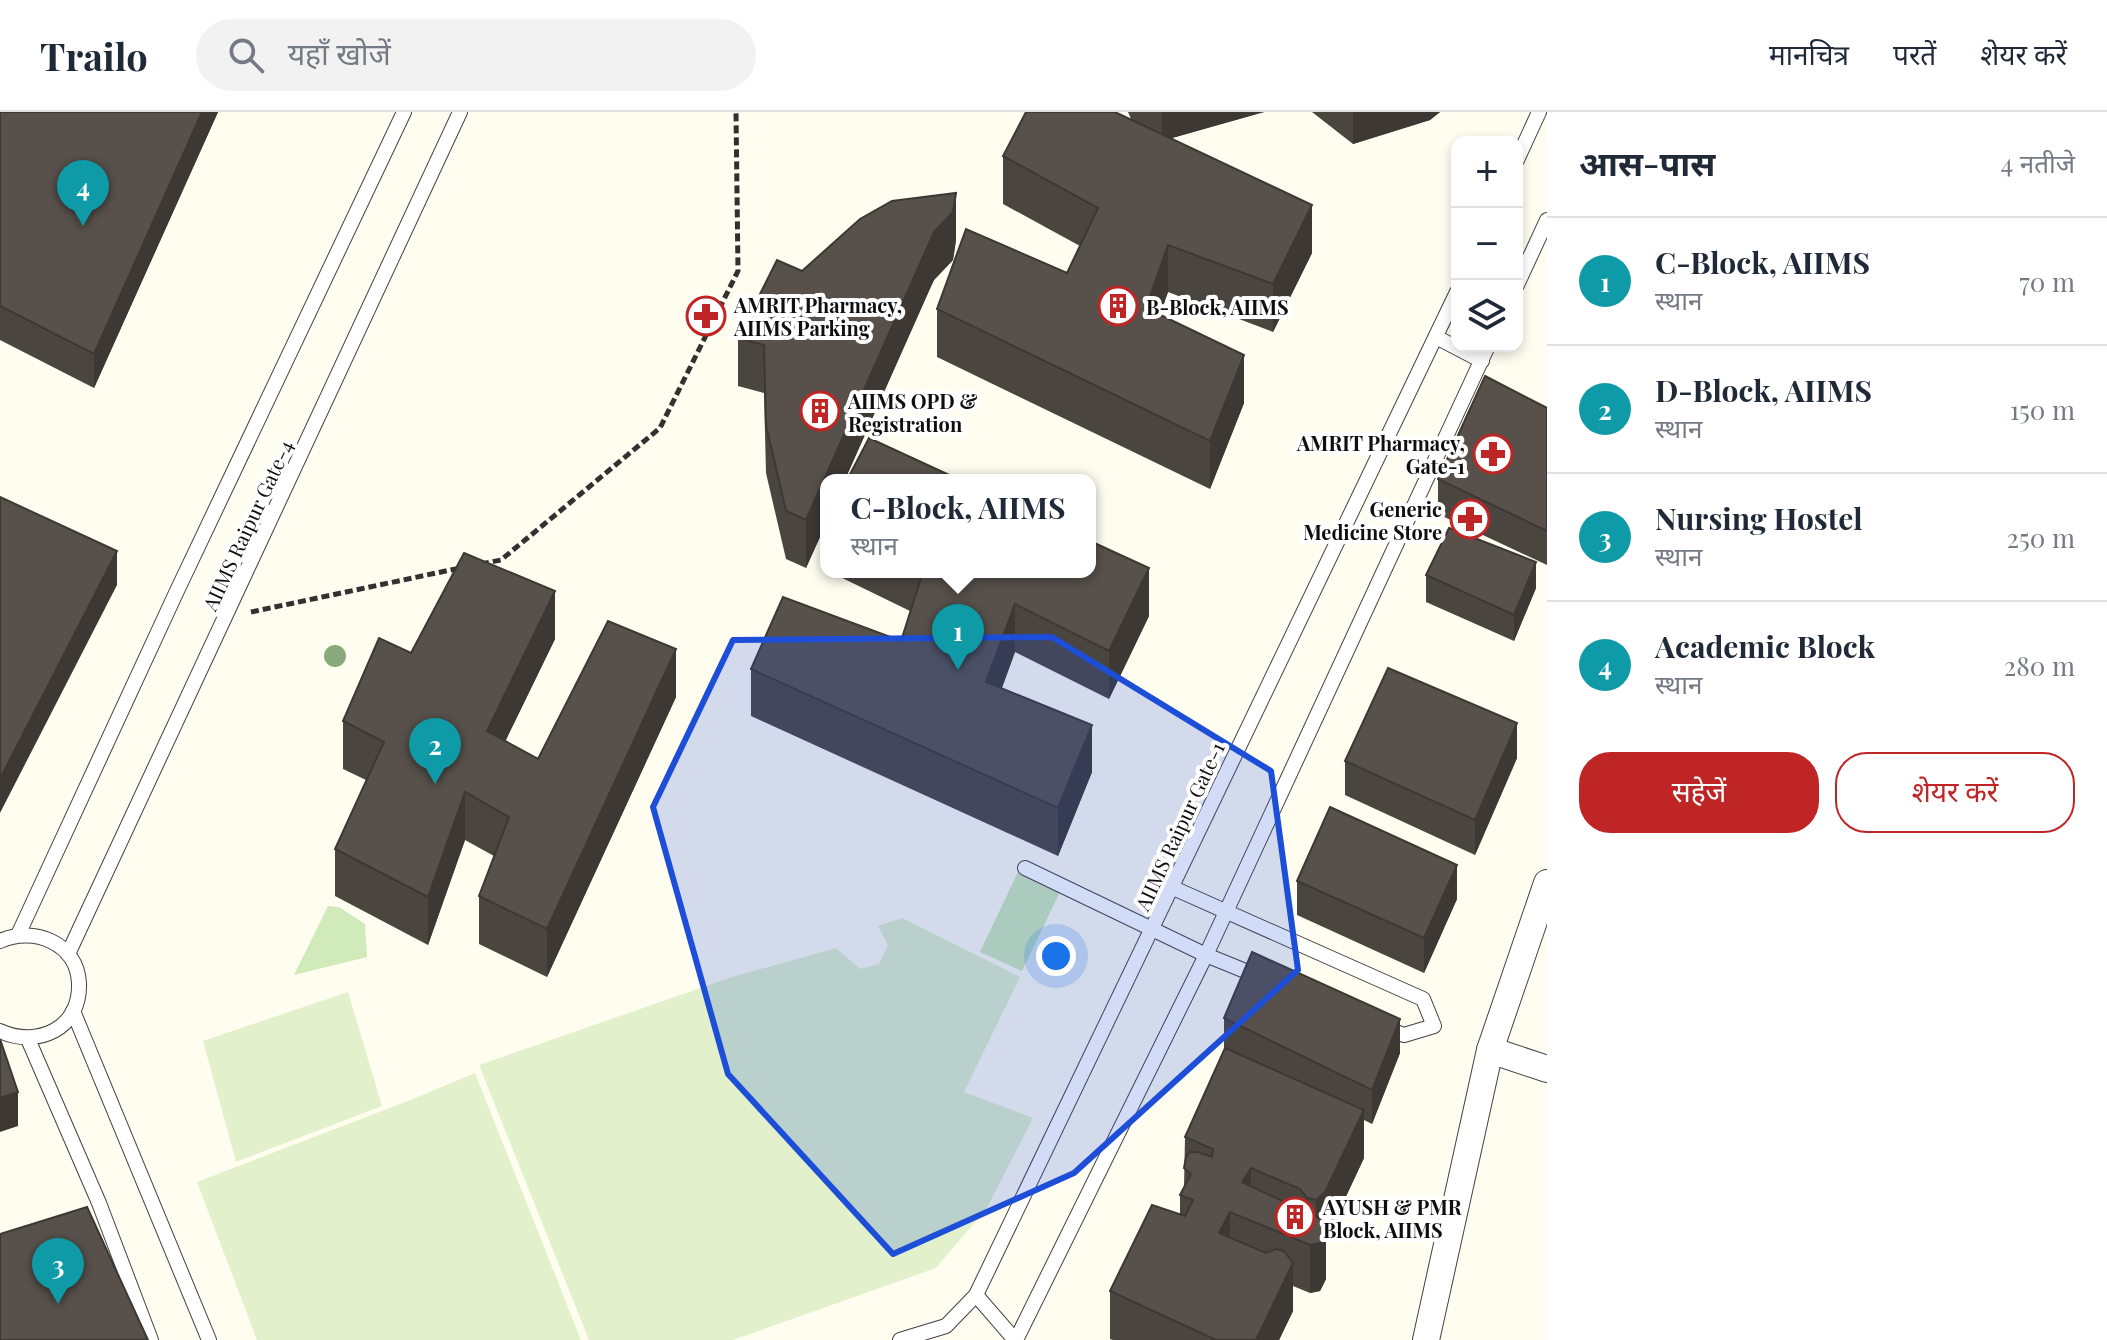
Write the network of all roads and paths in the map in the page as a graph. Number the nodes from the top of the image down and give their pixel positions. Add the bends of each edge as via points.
1 (404, 112) edge
2 (460, 112) edge
3 (736, 112) edge
4 (1539, 112) edge
5 (1523, 147) edge
6 (1547, 220) edge
7 (1519, 280) edge
8 (1451, 305) edge
9 (1436, 337) junction
10 (1486, 352) edge
11 (1482, 361) junction
12 (226, 617) junction
13 (1025, 868) dead end
14 (1547, 883) edge
15 (1171, 887) junction
16 (1226, 912) junction
17 (1153, 928) junction
18 (18, 935) junction
19 (0, 941) edge
20 (68, 954) junction
21 (1206, 955) junction
22 (1277, 983) edge
23 (73, 1011) junction
24 (1376, 1024) edge
25 (0, 1031) edge
26 (28, 1039) junction
27 (1490, 1050) junction
28 (1547, 1069) edge
29 (976, 1295) junction
30 (151, 1340) edge
31 (209, 1340) edge
32 (900, 1340) edge
33 (1016, 1340) edge
34 (1426, 1340) edge

1 - 18 lane, AIIMS Raipur Gate-4
2 - 12 lane, AIIMS Raipur Gate-4
3 - 12 path via 738,271 660,428 501,560
4 - 5 lane
6 - 7 lane
8 - 9 lane, AIIMS Raipur Gate-1
9 - 11 lane
9 - 15 lane, AIIMS Raipur Gate-1
10 - 11 lane
11 - 16 lane
12 - 20 lane, AIIMS Raipur Gate-4
13 - 17 lane
14 - 27 street
15 - 16 lane
15 - 17 lane, AIIMS Raipur Gate-1
16 - 21 lane
16 - 24 lane via 1423,999 1434,1026 1404,1035
17 - 21 lane
17 - 29 lane, AIIMS Raipur Gate-1
18 - 19 lane
18 - 20 lane via 46,938
20 - 23 lane via 79,982
21 - 22 lane
21 - 33 lane
23 - 26 lane via 55,1031
23 - 31 lane
25 - 26 lane
26 - 30 lane
27 - 28 street
27 - 34 street
29 - 32 lane, AIIMS Raipur Gate-1 via 946,1326
29 - 33 lane

